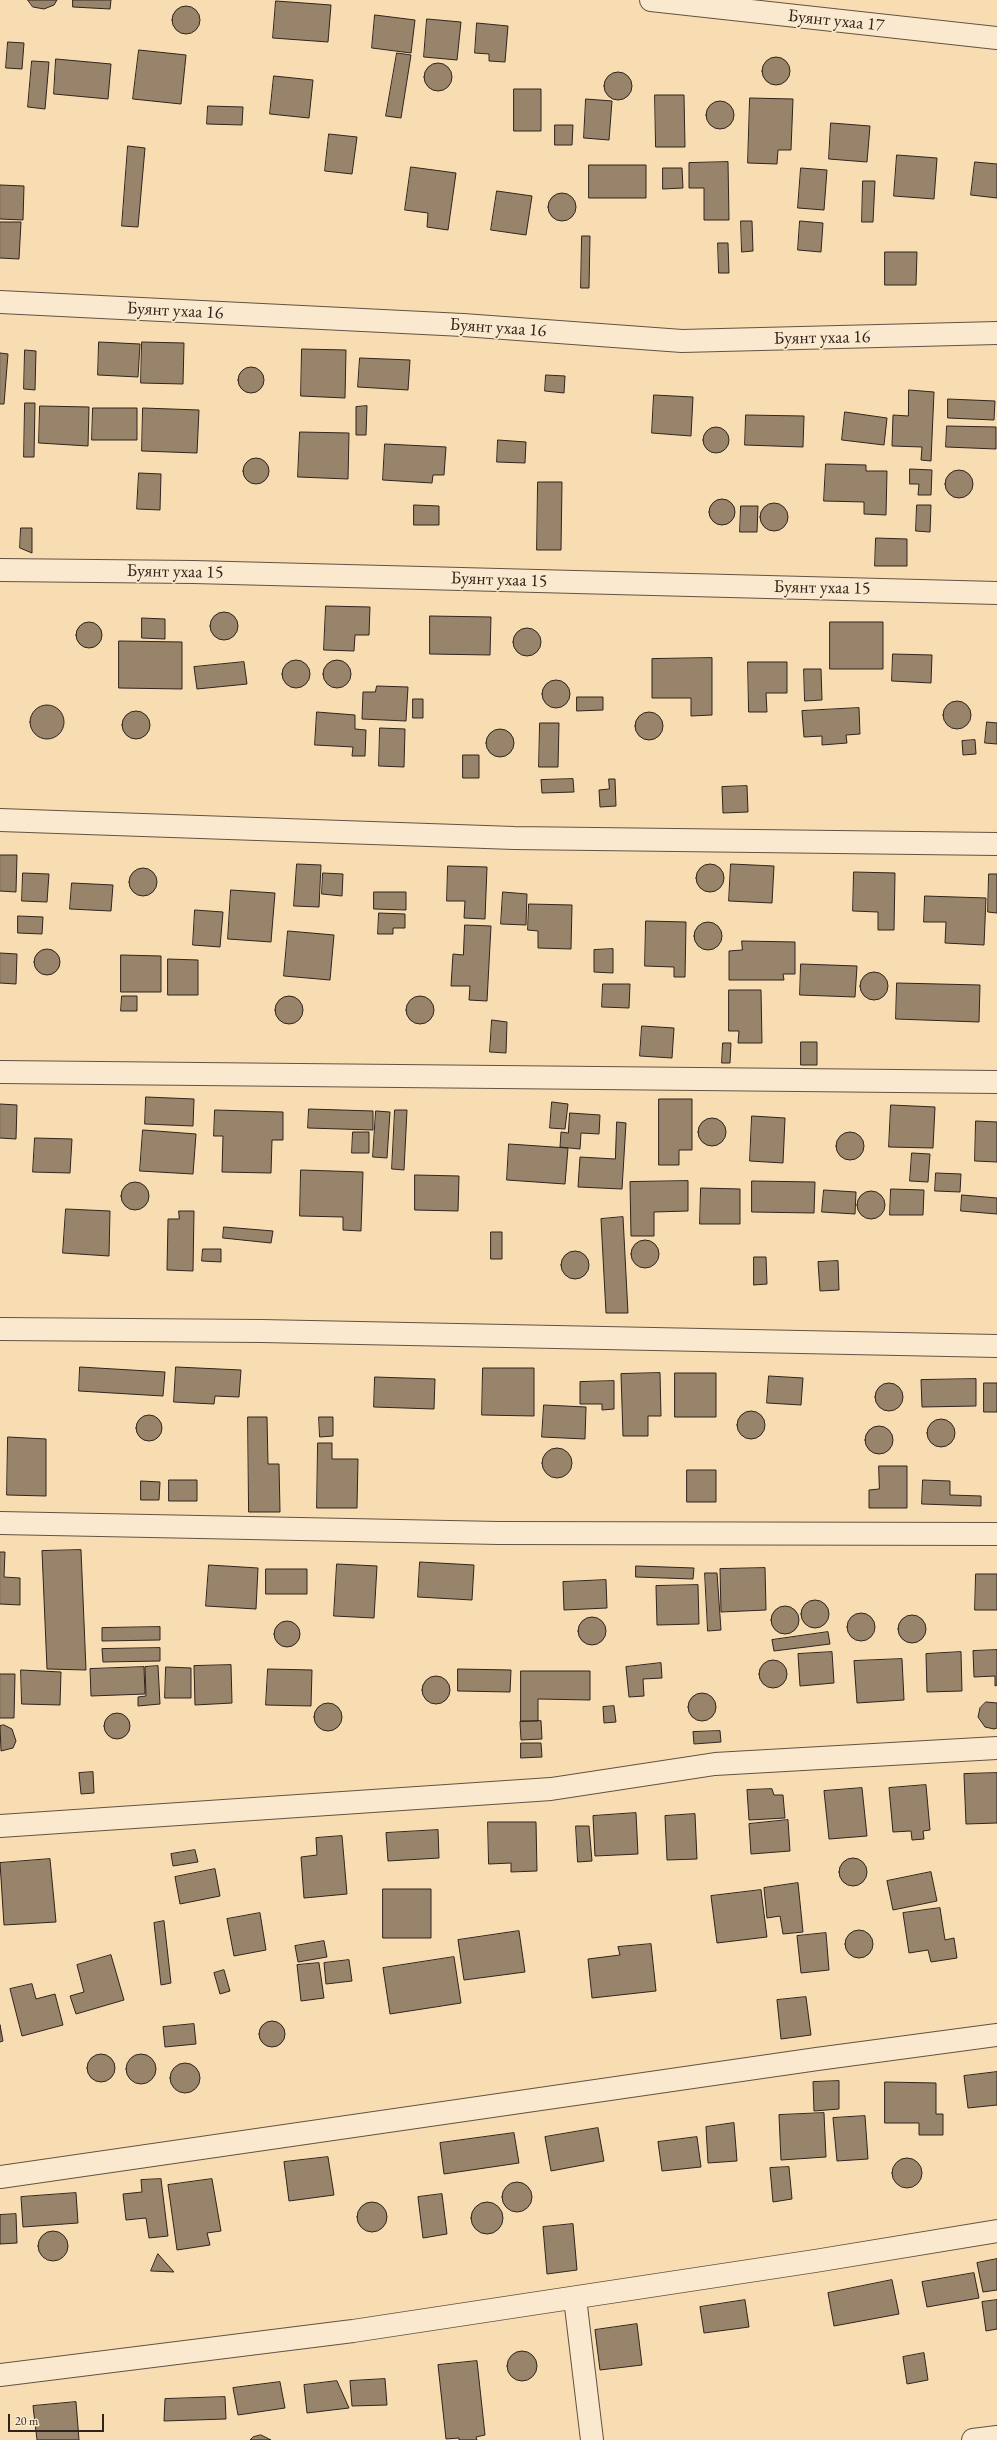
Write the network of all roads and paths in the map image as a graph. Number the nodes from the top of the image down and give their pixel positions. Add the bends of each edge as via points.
1 (651, 0) edge
2 (997, 38) edge
3 (0, 302) edge
4 (997, 333) edge
5 (0, 570) edge
6 (997, 593) edge
7 (0, 820) edge
8 (997, 844) edge
9 (0, 1072) edge
10 (997, 1082) edge
11 (0, 1329) edge
12 (997, 1346) edge
13 (0, 1523) edge
14 (997, 1534) edge
15 (997, 1748) edge
16 (0, 1826) edge
17 (997, 2035) edge
18 (0, 2177) edge
19 (997, 2231) edge
20 (575, 2298) junction
21 (0, 2374) edge
22 (997, 2437) edge
23 (592, 2440) edge
24 (974, 2440) edge

1 - 2 street, Буянт ухаа 17
3 - 4 street, Буянт ухаа 16 via 463,325 682,341
5 - 6 street, Буянт ухаа 15 via 193,572
7 - 8 street via 514,838
9 - 10 street
11 - 12 street via 260,1331
13 - 14 street via 499,1533
15 - 16 street via 715,1764 551,1789
17 - 18 street
19 - 20 street
20 - 21 street via 353,2331
20 - 23 street
22 - 24 street

